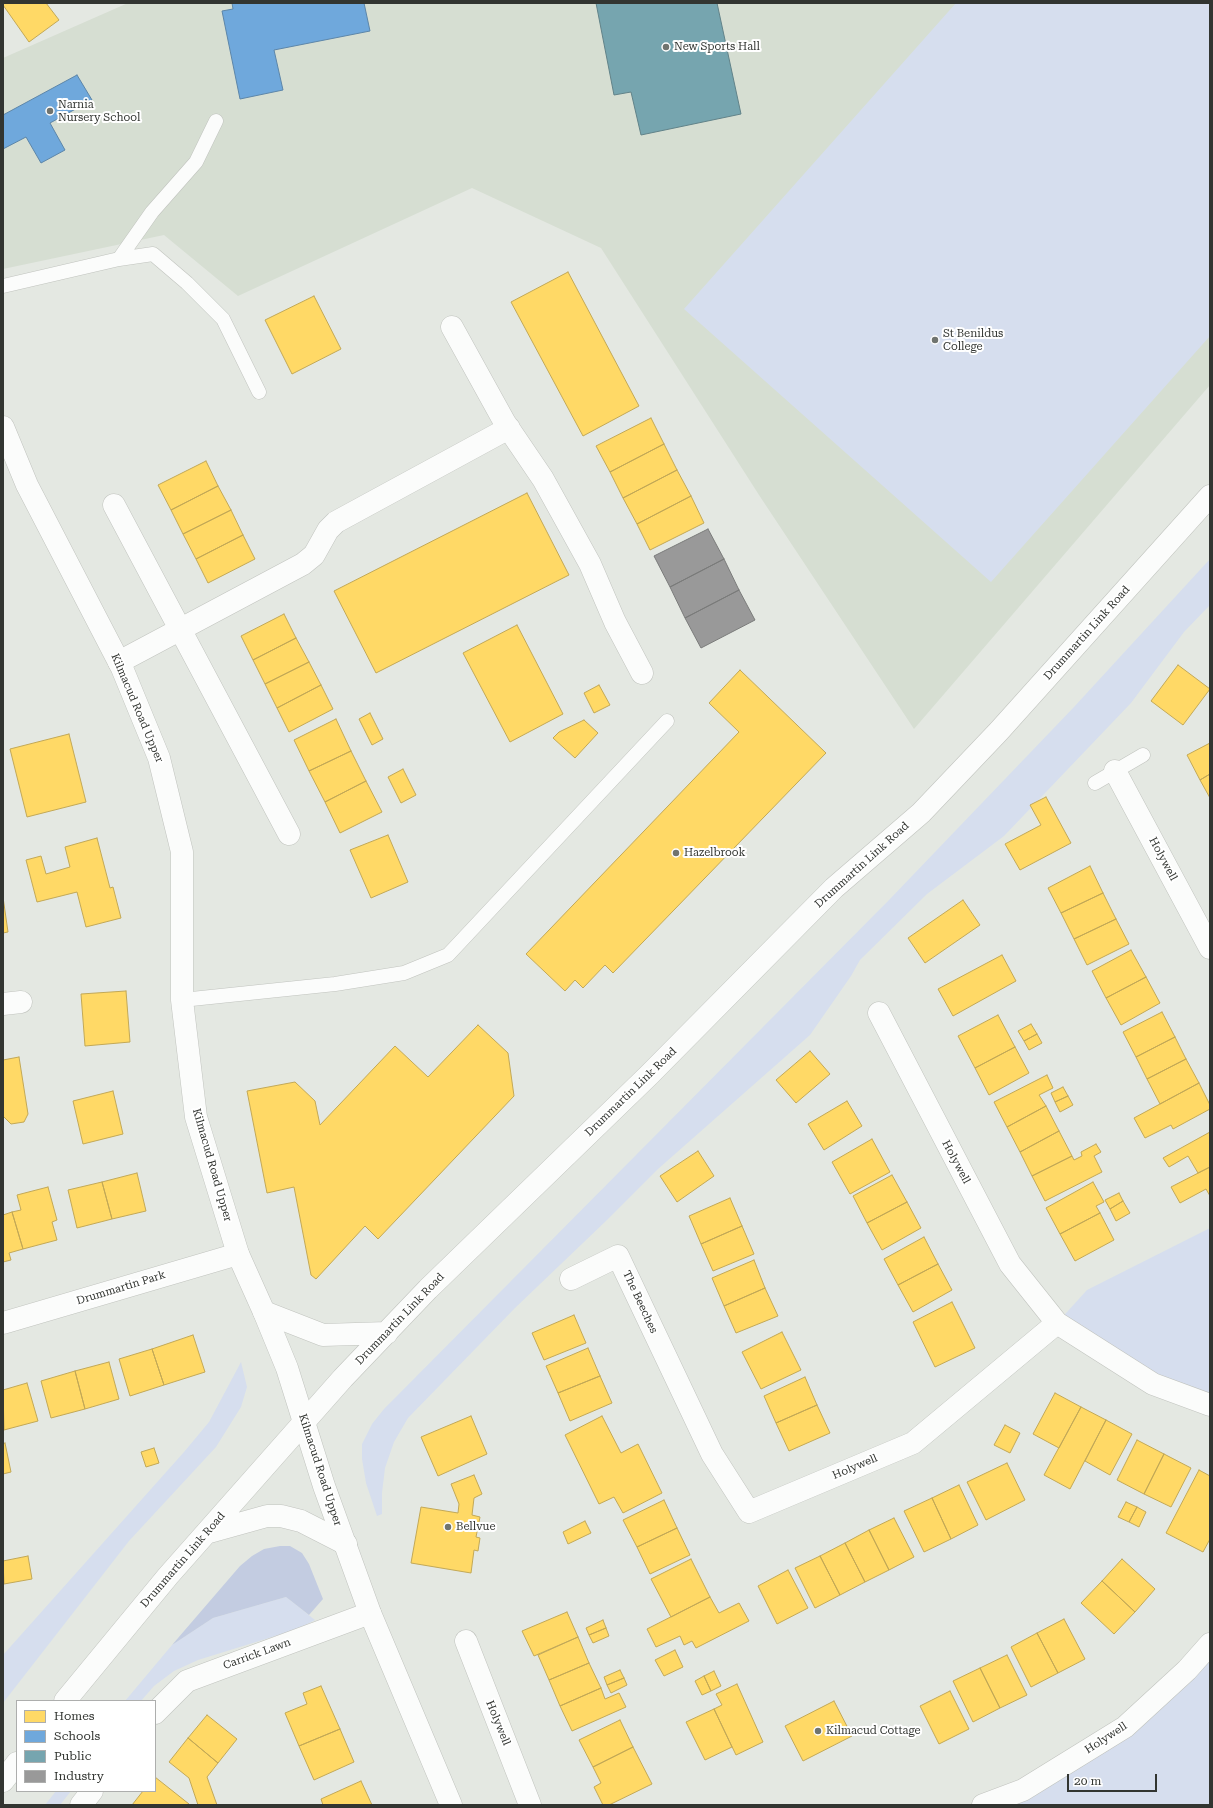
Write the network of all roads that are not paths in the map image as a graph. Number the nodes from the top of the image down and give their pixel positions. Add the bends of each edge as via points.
1 (216, 121) dead end
2 (119, 259) junction
3 (3, 286) edge
4 (452, 327) dead end
5 (259, 392) dead end
6 (3, 427) edge
7 (509, 428) junction
8 (1210, 496) edge
9 (114, 505) dead end
10 (180, 628) junction
11 (119, 662) junction
12 (642, 673) dead end
13 (667, 721) dead end
14 (1143, 755) dead end
15 (1115, 771) junction
16 (1095, 783) dead end
17 (289, 834) dead end
18 (1210, 948) edge
19 (182, 1000) junction
20 (879, 1013) dead end
21 (238, 1254) junction
22 (571, 1280) dead end
23 (264, 1312) junction
24 (3, 1323) edge
25 (1058, 1323) junction
26 (387, 1333) junction
27 (683, 1395) joint
28 (1210, 1405) edge
29 (304, 1422) junction
30 (206, 1533) junction
31 (346, 1544) junction
32 (370, 1613) junction
33 (466, 1641) dead end
34 (1210, 1644) edge
35 (66, 1700) edge
36 (156, 1712) edge
37 (16, 1764) edge
38 (3, 1781) edge
39 (91, 1792) edge
40 (81, 1805) edge
41 (451, 1805) edge
42 (530, 1805) edge
43 (984, 1805) edge

1 - 2 lane via 196,162 152,212
2 - 3 lane
2 - 5 lane via 152,254 187,283 223,318
4 - 7 street
6 - 11 street, Kilmacud Road Upper via 27,485
7 - 10 street via 336,522 328,530 314,555 303,564
7 - 12 street via 543,479 590,564 615,622
8 - 26 street, Drummartin Link Road via 999,731 921,813 834,888 649,1075 428,1289
9 - 10 street
10 - 11 street
10 - 17 street
11 - 19 street, Kilmacud Road Upper via 159,758 182,852
13 - 19 lane via 448,955 404,973 335,984
14 - 15 lane
15 - 16 lane
15 - 18 street, Holywell
19 - 21 street, Kilmacud Road Upper via 196,1117
20 - 25 street, Holywell via 1010,1264
21 - 23 street, Kilmacud Road Upper
21 - 24 street, Drummartin Park
22 - 27 street, The Beeches via 618,1256
23 - 26 street via 323,1334
23 - 29 street, Kilmacud Road Upper
25 - 27 street, Holywell via 913,1443 749,1512 712,1454
25 - 28 street, Holywell via 1153,1384
26 - 29 street, Drummartin Link Road
29 - 30 street, Drummartin Link Road
29 - 31 street, Kilmacud Road Upper
30 - 31 street via 267,1516 281,1516 301,1521
30 - 35 street, Drummartin Link Road
31 - 32 street, Kilmacud Road Upper
32 - 36 street, Carrick Lawn via 187,1680
32 - 41 street, Kilmacud Road Upper
33 - 42 street, Holywell
34 - 43 street, Holywell via 1187,1670 1125,1727 1023,1790
37 - 38 street
39 - 40 street

